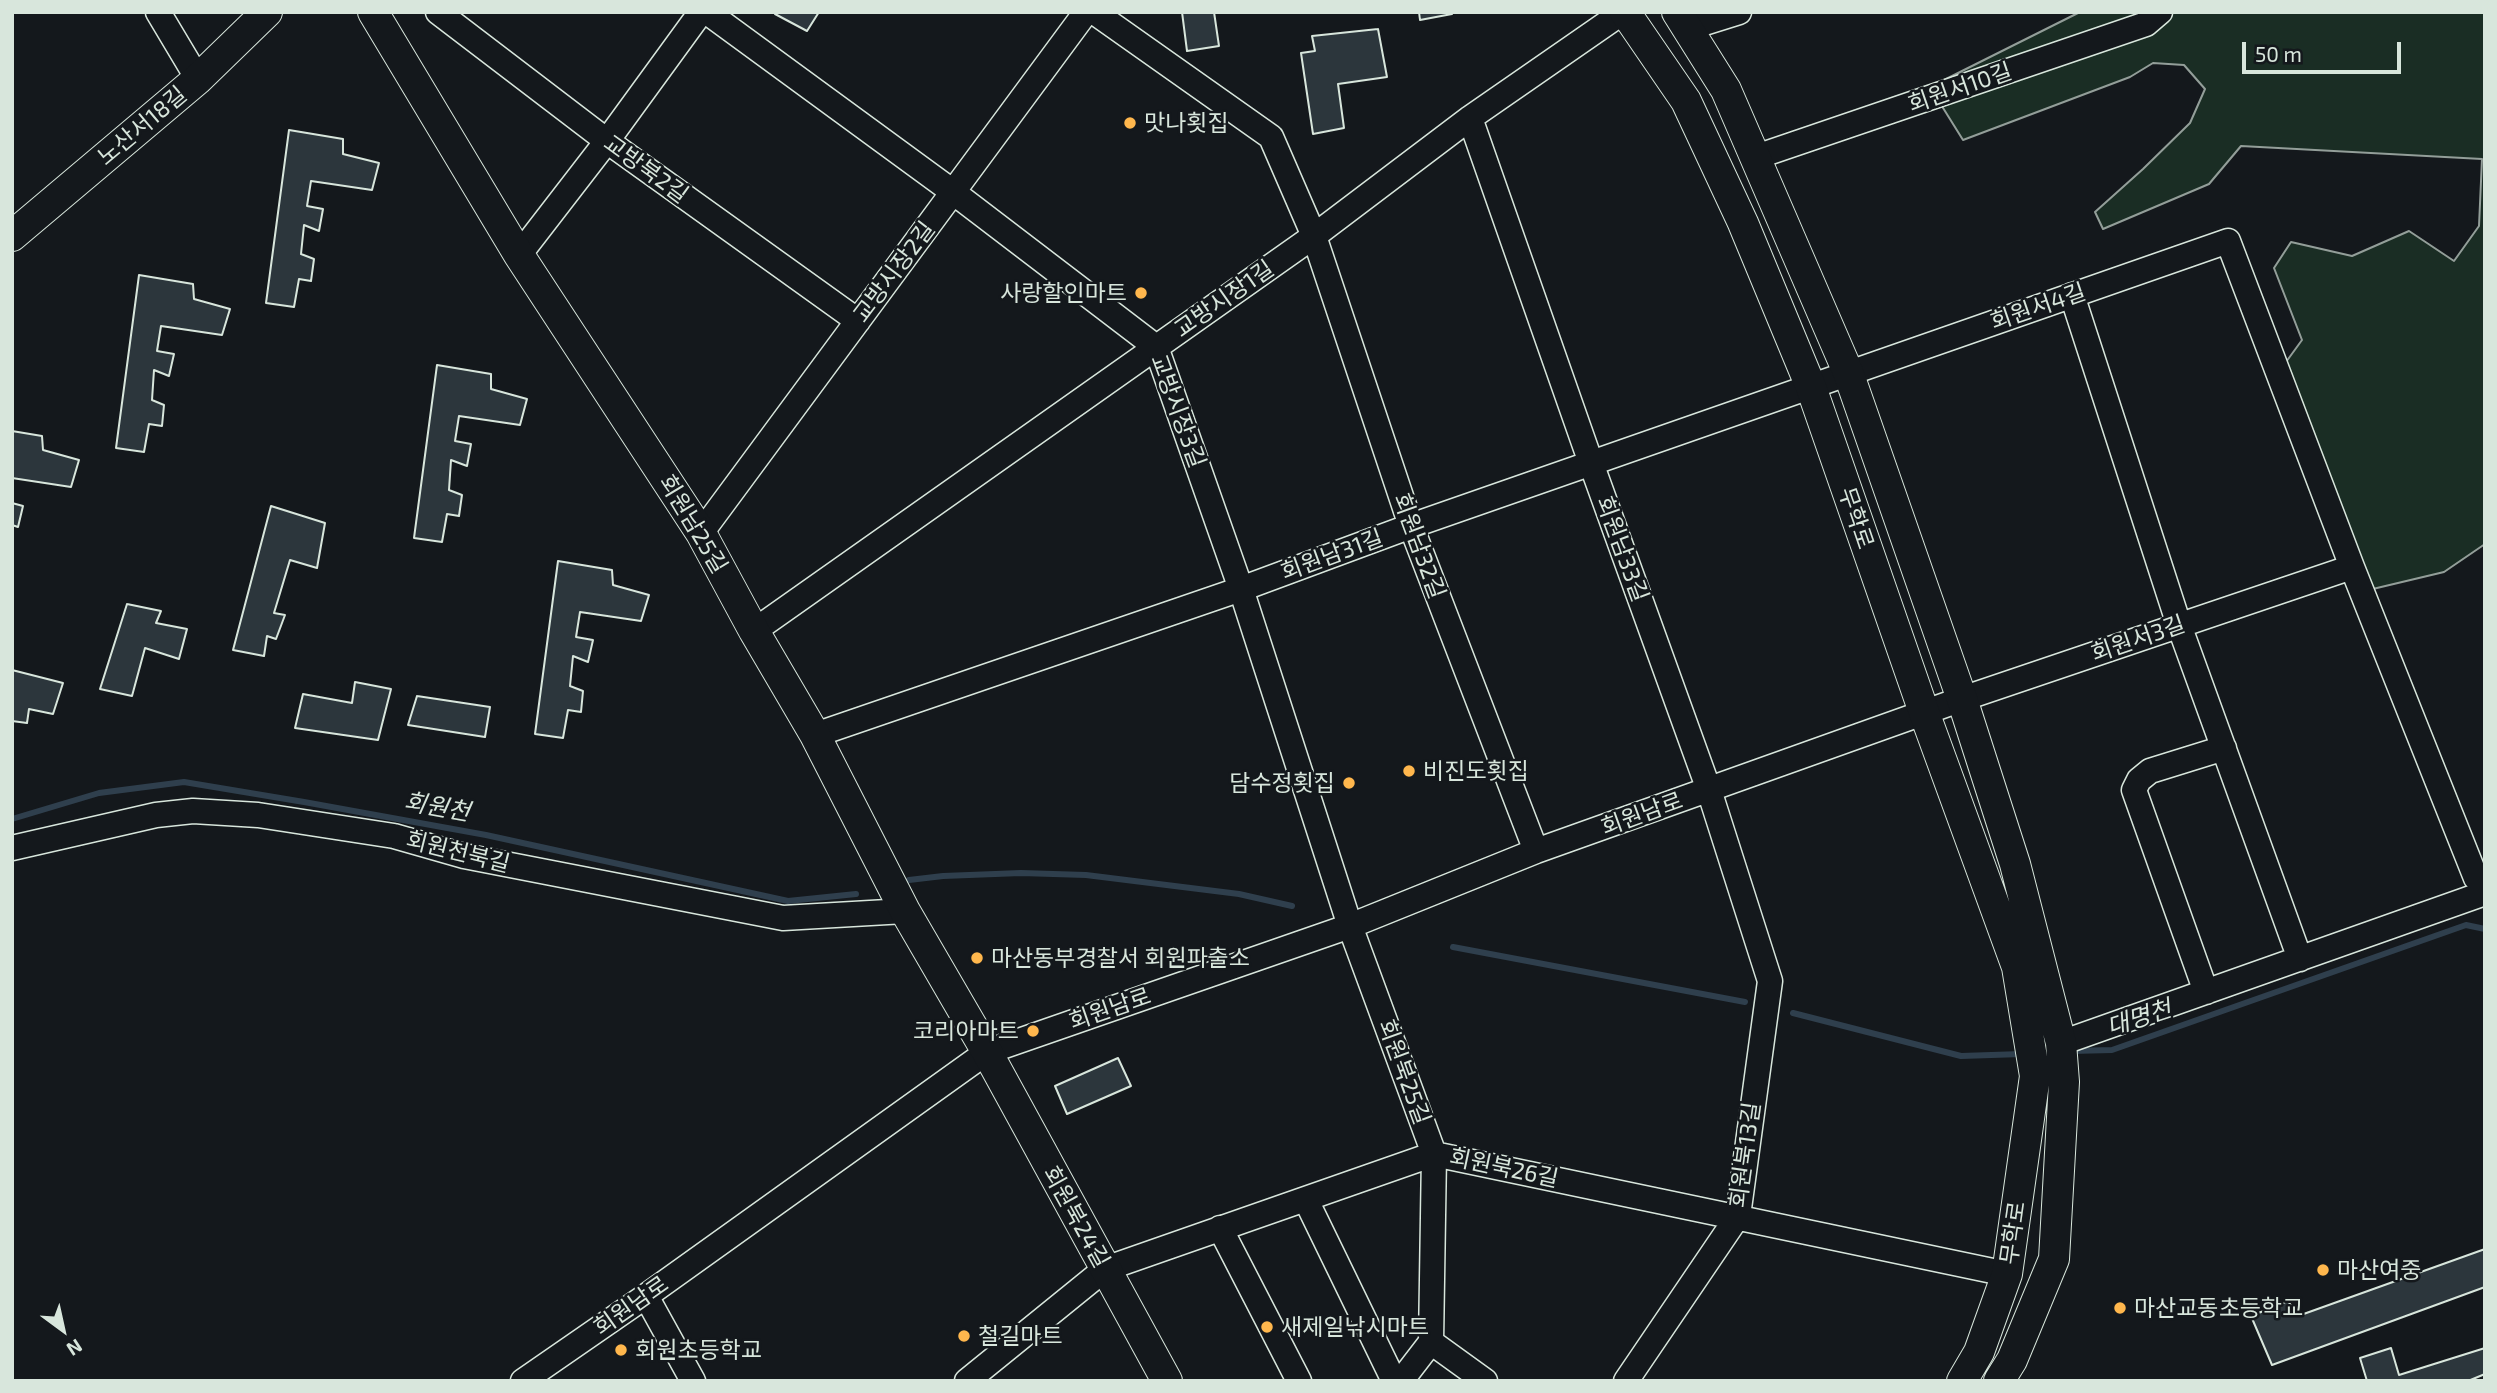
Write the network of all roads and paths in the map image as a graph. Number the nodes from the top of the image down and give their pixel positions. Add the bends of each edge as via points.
1 (158, 12) edge
2 (267, 12) edge
3 (373, 12) edge
4 (438, 12) edge
5 (701, 12) edge
6 (707, 12) edge
7 (1087, 12) edge
8 (1094, 12) edge
9 (1624, 12) edge
10 (1739, 12) edge
11 (2160, 12) edge
12 (1682, 20) edge
13 (198, 79) junction
14 (1470, 118) junction
15 (607, 141) junction
16 (1756, 157) junction
17 (953, 192) junction
18 (12, 236) edge
19 (1314, 236) junction
20 (519, 255) junction
21 (2072, 295) junction
22 (858, 321) junction
23 (1156, 347) junction
24 (1848, 372) junction
25 (1811, 387) junction
26 (1591, 463) junction
27 (1411, 526) junction
28 (701, 533) junction
29 (2352, 566) junction
30 (1241, 589) junction
31 (2179, 625) junction
32 (754, 631) junction
33 (1962, 699) junction
34 (1924, 712) junction
35 (815, 735) junction
36 (2224, 748) junction
37 (1709, 790) junction
38 (12, 849) edge
39 (1536, 851) junction
40 (2482, 877) edge
41 (905, 911) junction
42 (1350, 926) junction
43 (2300, 959) junction
44 (1770, 981) joint
45 (2206, 992) junction
46 (2061, 1043) junction
47 (987, 1052) junction
48 (1434, 1154) junction
49 (1306, 1200) junction
50 (1738, 1216) junction
51 (1220, 1228) junction
52 (1105, 1269) junction
53 (2007, 1274) junction
54 (646, 1296) junction
55 (1431, 1342) junction
56 (523, 1381) edge
57 (693, 1381) edge
58 (967, 1381) edge
59 (1167, 1381) edge
60 (1299, 1381) edge
61 (1394, 1381) edge
62 (1401, 1381) edge
63 (1485, 1381) edge
64 (1626, 1381) edge
65 (1962, 1381) edge
66 (1999, 1381) edge

1 - 13 street
2 - 13 main road, 노산서18길
3 - 20 main road, 회원남25길
4 - 15 street, 교방북2길
5 - 15 street
6 - 17 street, 교방시장3길
7 - 17 street, 교방시장2길
8 - 19 street, 회원남32길 via 1271,137
9 - 14 street, 교방시장1길
9 - 25 main road, 무학로 via 1686,101 1744,223
10 - 12 street
11 - 16 street, 회원서10길 via 2146,24
12 - 16 main road, 무학로 via 1726,90
13 - 18 main road, 노산서18길
14 - 19 street, 교방시장1길
14 - 26 street, 회원남33길
15 - 20 street
15 - 22 street, 교방북2길
16 - 24 main road, 무학로
17 - 22 street, 교방시장2길
17 - 23 street, 교방시장3길
19 - 23 street, 교방시장1길
19 - 27 street, 회원남32길
20 - 28 main road, 회원남25길
21 - 24 street, 회원서4길
21 - 29 street, 회원서4길 via 2228,241
21 - 31 street
22 - 28 street, 교방시장2길
23 - 30 street, 교방시장3길
23 - 32 street, 교방시장1길
24 - 25 street, 회원남31길
24 - 33 main road, 무학로
25 - 26 street, 회원남31길
25 - 34 main road, 무학로
26 - 27 street, 회원남31길
26 - 37 street, 회원남33길
27 - 30 street, 회원남31길
27 - 39 street, 회원남32길
28 - 32 main road, 회원남25길
29 - 31 street, 회원서3길
29 - 40 street
30 - 35 street, 회원남31길
30 - 42 street, 교방시장3길
31 - 33 street, 회원서3길
31 - 36 street
32 - 35 main road, 회원남25길
33 - 34 street, 회원서3길
33 - 46 main road, 무학로 via 2015,864
34 - 37 street, 회원남로
34 - 53 main road, 무학로 via 2017,967 2033,1062
35 - 41 main road, 회원남25길
36 - 43 street
36 - 45 street via 2150,771 2134,790
37 - 39 street, 회원남로
37 - 44 street, 회원남33길
38 - 41 street, 회원천북길 via 156,815 193,811 258,815 394,836 464,856 783,918
39 - 42 street, 회원남로
40 - 43 street
41 - 47 main road, 회원남25길
42 - 47 street, 회원남로
42 - 48 street, 회원북25길
43 - 45 street
44 - 50 street, 회원북13길
45 - 46 street
46 - 66 main road, 무학로 via 2064,1083 2054,1259
47 - 52 main road, 회원북24길
47 - 54 street, 회원남로
48 - 49 street, 회원북26길
48 - 50 street, 회원북26길
48 - 55 street, 회원북25길
49 - 51 street, 회원북26길
49 - 61 street
50 - 53 street, 회원북26길
50 - 64 street, 회원북13길
51 - 52 street, 회원북26길
51 - 60 street
52 - 58 street, 회원북26길
52 - 59 main road, 회원북24길
53 - 65 main road, 무학로 via 1979,1352
54 - 56 street, 회원남로
54 - 57 street
55 - 62 street
55 - 63 street

